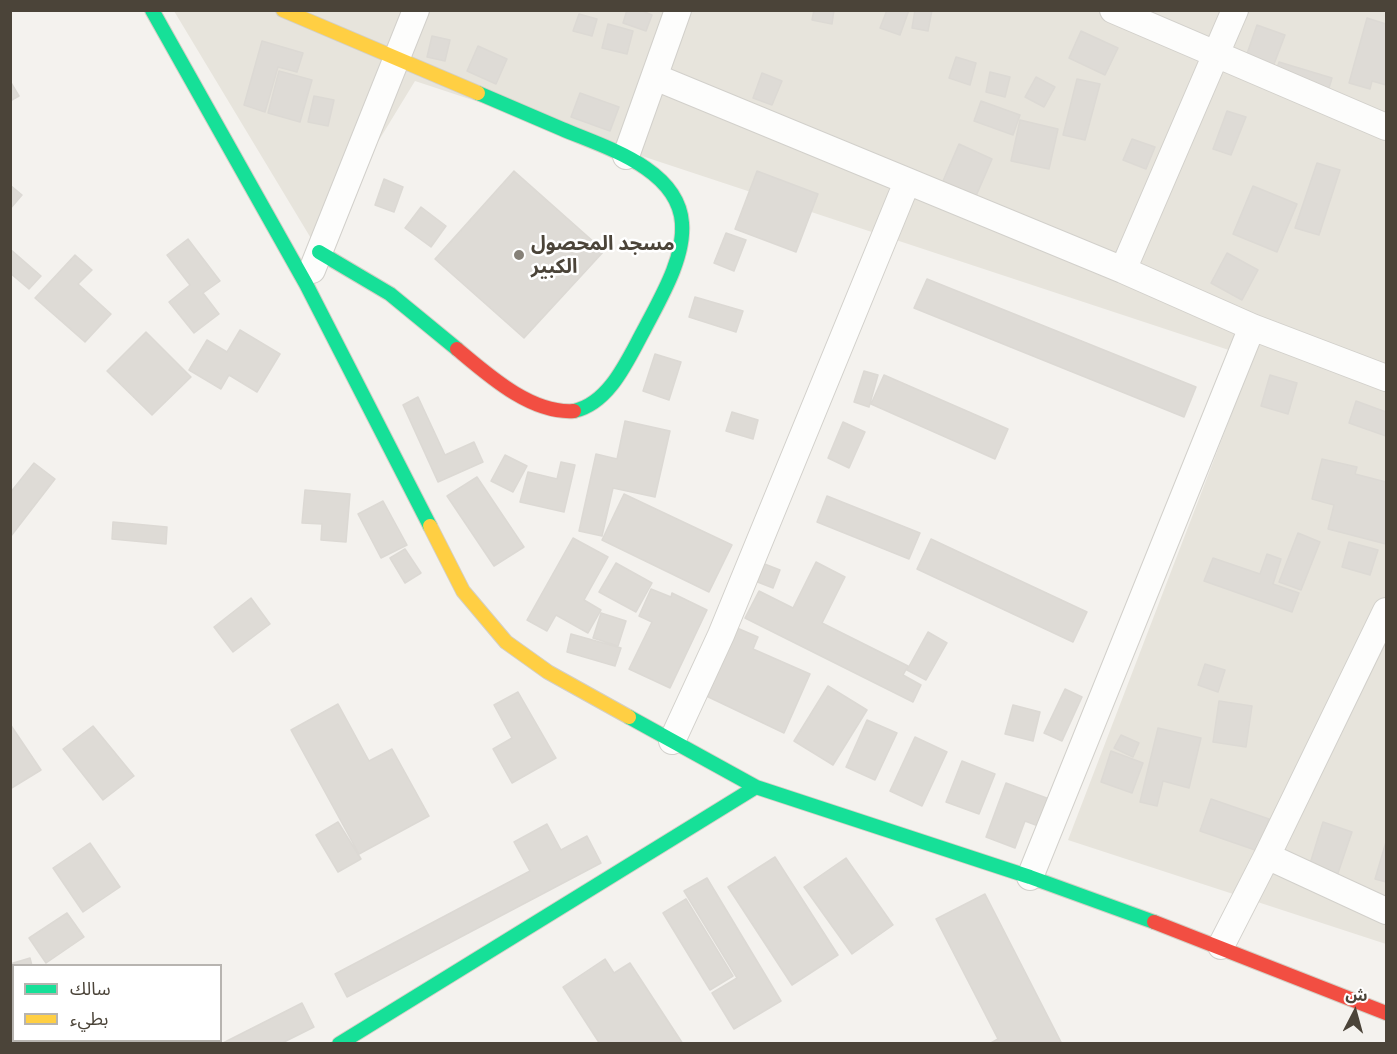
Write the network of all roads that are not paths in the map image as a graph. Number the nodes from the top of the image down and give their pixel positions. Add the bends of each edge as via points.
1 (283, 10) edge
2 (416, 10) edge
3 (678, 10) edge
4 (1113, 10) edge
5 (1234, 10) edge
6 (154, 12) edge
7 (1217, 56) junction
8 (397, 57) junction
9 (655, 77) junction
10 (1386, 127) edge
11 (626, 156) junction
12 (907, 183) junction
13 (319, 252) junction
14 (1123, 270) junction
15 (306, 284) junction
16 (1252, 327) junction
17 (1386, 378) edge
18 (1384, 621) edge
19 (672, 741) junction
20 (756, 787) junction
21 (1267, 856) junction
22 (1030, 877) junction
23 (1386, 911) edge
24 (1221, 946) junction
25 (1386, 1013) edge
26 (339, 1044) edge

1 - 8 street
2 - 8 street
3 - 9 street
4 - 7 street
5 - 7 street
6 - 15 street
7 - 10 street
7 - 14 street
8 - 11 street
8 - 13 street
9 - 11 street
9 - 12 street
11 - 13 street via 667,188 681,212 682,236 668,276 627,363 603,394 584,409 567,411 543,406 515,391 475,364 389,293
12 - 14 street
12 - 19 street via 726,624
13 - 15 street
14 - 16 street
15 - 19 street via 463,591 483,617 506,642 548,672
16 - 17 street
16 - 22 street
18 - 21 street
19 - 20 street
20 - 22 street
20 - 26 street
21 - 23 street
21 - 24 street
22 - 24 street
24 - 25 street

